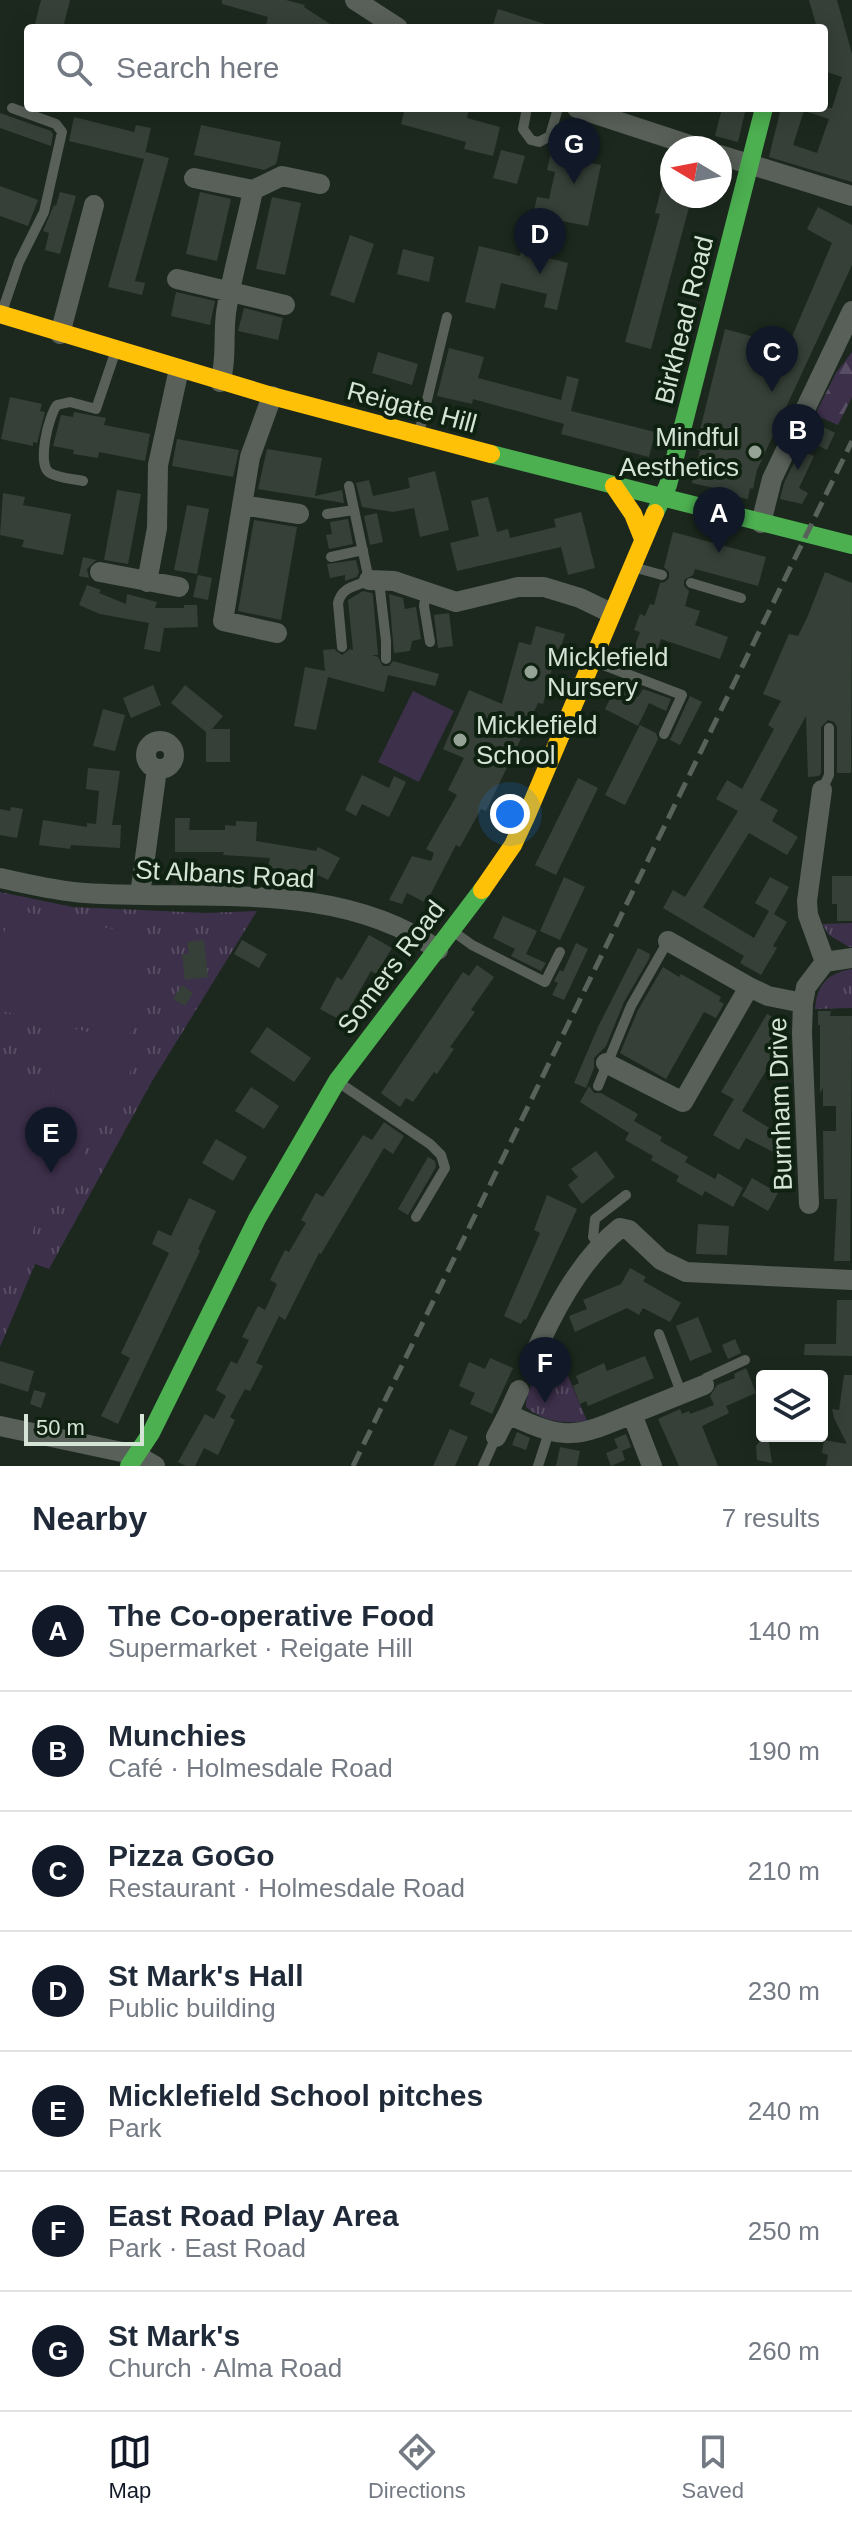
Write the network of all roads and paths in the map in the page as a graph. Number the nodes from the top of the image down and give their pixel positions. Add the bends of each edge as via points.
1 (355, 0) edge
2 (392, 24) edge
3 (12, 108) dead end
4 (526, 112) edge
5 (557, 112) edge
6 (589, 112) edge
7 (763, 112) edge
8 (662, 136) edge
9 (732, 159) edge
10 (749, 165) junction
11 (194, 178) dead end
12 (320, 184) dead end
13 (253, 190) junction
14 (852, 196) edge
15 (94, 205) dead end
16 (177, 279) dead end
17 (230, 292) junction
18 (285, 305) dead end
19 (852, 311) edge
20 (0, 314) edge
21 (447, 317) dead end
22 (60, 334) junction
23 (848, 334) edge
24 (116, 350) junction
25 (179, 369) junction
26 (220, 382) junction
27 (272, 396) junction
28 (419, 435) junction
29 (83, 481) dead end
30 (349, 486) dead end
31 (614, 486) junction
32 (662, 498) junction
33 (242, 505) junction
34 (354, 510) junction
35 (299, 514) dead end
36 (327, 514) dead end
37 (761, 523) junction
38 (643, 539) junction
39 (852, 545) edge
40 (363, 550) junction
41 (331, 557) dead end
42 (632, 566) junction
43 (100, 572) dead end
44 (662, 575) dead end
45 (374, 580) junction
46 (147, 582) junction
47 (691, 583) dead end
48 (179, 587) dead end
49 (426, 593) junction
50 (741, 598) dead end
51 (611, 613) junction
52 (277, 633) dead end
53 (430, 642) dead end
54 (342, 647) dead end
55 (386, 659) dead end
56 (591, 660) junction
57 (829, 728) dead end
58 (664, 734) dead end
59 (157, 769) dead end
60 (822, 790) joint
61 (0, 878) edge
62 (140, 895) junction
63 (453, 931) junction
64 (668, 941) joint
65 (438, 950) junction
66 (560, 952) dead end
67 (852, 958) edge
68 (825, 962) junction
69 (749, 987) junction
70 (803, 1003) junction
71 (606, 1063) junction
72 (337, 1081) junction
73 (598, 1086) dead end
74 (626, 1195) dead end
75 (809, 1204) dead end
76 (416, 1217) dead end
77 (601, 1247) junction
78 (852, 1280) edge
79 (659, 1334) dead end
80 (745, 1360) dead end
81 (530, 1364) joint
82 (704, 1385) joint
83 (519, 1390) joint
84 (682, 1395) junction
85 (508, 1414) junction
86 (632, 1414) junction
87 (0, 1426) edge
88 (549, 1432) junction
89 (496, 1437) joint
90 (132, 1461) edge
91 (155, 1466) edge
92 (483, 1466) edge
93 (538, 1466) edge
94 (652, 1466) edge

1 - 2 street
3 - 20 lane via 56,124 62,132 44,212
4 - 5 lane via 523,129 539,142 550,136
6 - 8 street
7 - 10 street, Birkhead Road
9 - 10 street
10 - 14 street
10 - 32 street, Birkhead Road
11 - 13 street
12 - 13 street via 282,176
13 - 17 street
15 - 22 street
16 - 17 street
17 - 18 street
17 - 26 street
19 - 23 street
20 - 22 street, Reigate Hill
21 - 28 lane
22 - 24 street, Reigate Hill
23 - 37 street via 772,479
24 - 25 street, Reigate Hill
24 - 29 lane via 96,409 64,403 53,410 45,466 50,473
25 - 26 street, Reigate Hill
25 - 46 street via 158,465 157,528
26 - 27 street, Reigate Hill
27 - 28 street, Reigate Hill
27 - 33 street via 254,444
28 - 31 street, Reigate Hill
30 - 34 lane
31 - 32 street, Reigate Hill
31 - 38 street
32 - 37 street, Reigate Hill
32 - 38 street, Somers Road
33 - 35 street
33 - 52 street via 223,621
34 - 36 lane
34 - 40 lane
37 - 39 street, Reigate Hill
38 - 42 street, Somers Road
40 - 41 lane
40 - 45 lane
42 - 44 lane
42 - 51 street, Somers Road
43 - 46 street
45 - 49 street
45 - 54 lane via 340,596
45 - 55 lane
46 - 48 street
47 - 50 lane
49 - 51 street via 456,602 518,587 544,587
49 - 53 lane
51 - 56 street, Somers Road
56 - 58 lane via 682,695
56 - 63 street, Somers Road via 513,845
57 - 60 lane via 829,775
59 - 62 street
60 - 68 street via 807,901
61 - 62 street, St Albans Road via 71,891
62 - 65 street, St Albans Road via 330,906 387,923
63 - 65 street, Somers Road
63 - 66 lane via 545,982
64 - 69 street
64 - 71 lane
65 - 72 street, Somers Road
67 - 68 street
68 - 70 street, Burnham Drive via 806,987
69 - 70 street
69 - 71 street via 683,1102
70 - 75 street, Burnham Drive
71 - 73 lane
72 - 76 lane via 441,1155 445,1168
72 - 90 street, Somers Road via 284,1168
74 - 77 lane via 595,1219 593,1237
77 - 78 street via 620,1228 686,1272
77 - 81 street via 556,1307
79 - 84 lane
80 - 82 lane via 706,1378
81 - 83 lane
82 - 84 street
83 - 85 street
84 - 86 street
85 - 88 street
85 - 89 street
86 - 88 street via 591,1432
86 - 94 street
87 - 90 street
88 - 93 lane
89 - 92 lane
90 - 91 street

